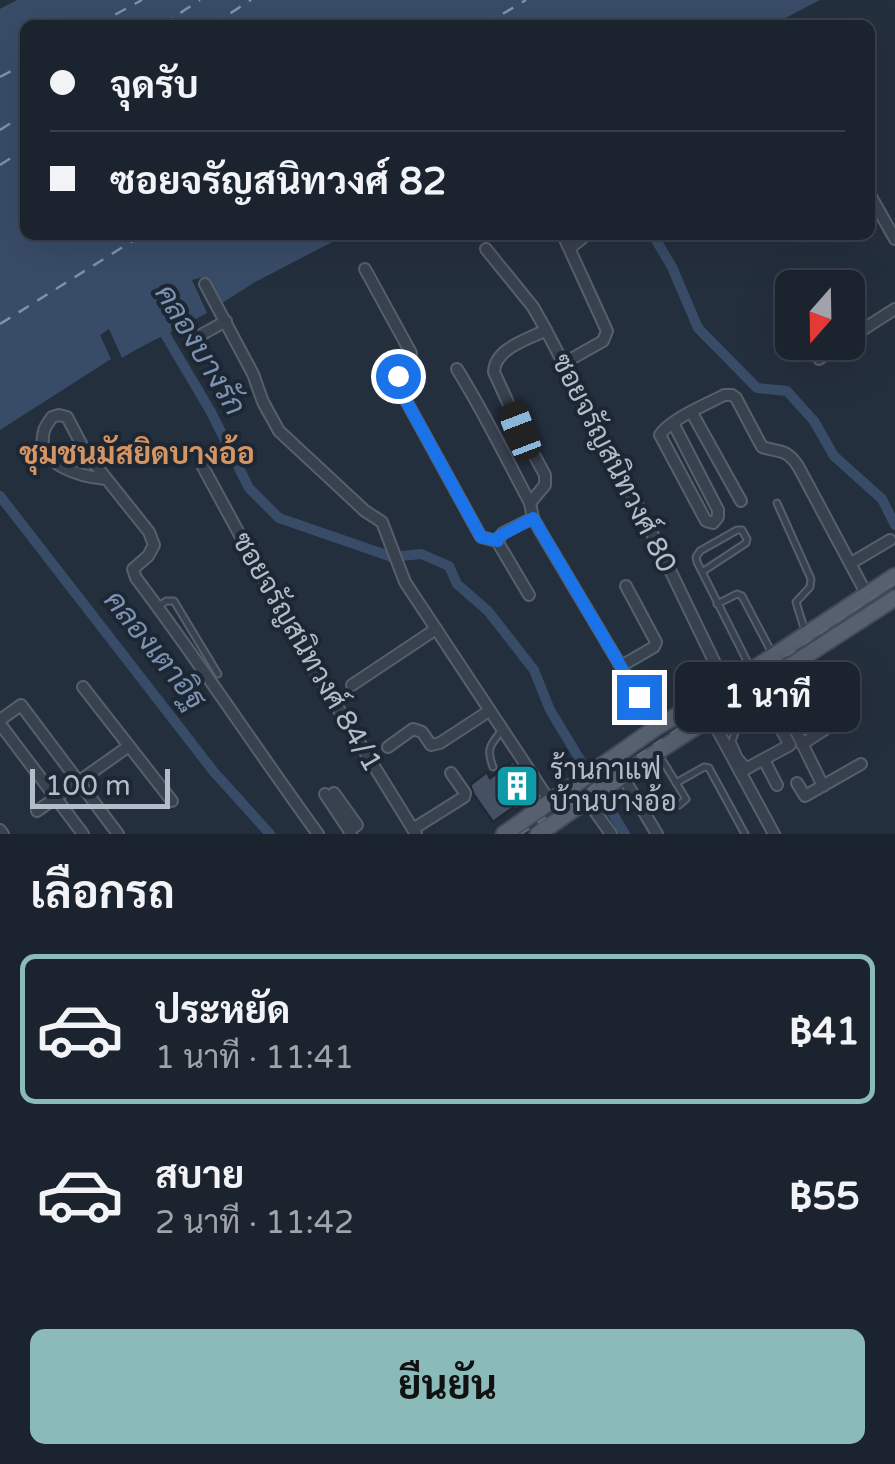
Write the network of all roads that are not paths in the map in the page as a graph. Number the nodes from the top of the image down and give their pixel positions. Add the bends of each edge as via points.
1 (875, 204) edge
2 (895, 239) edge
3 (566, 240) edge
4 (580, 240) edge
5 (570, 248) junction
6 (486, 249) dead end
7 (365, 269) dead end
8 (206, 284) dead end
9 (895, 308) edge
10 (226, 321) junction
11 (865, 328) edge
12 (546, 330) junction
13 (190, 341) dead end
14 (564, 363) junction
15 (457, 369) dead end
16 (692, 412) junction
17 (672, 423) junction
18 (203, 467) dead end
19 (106, 479) junction
20 (740, 501) dead end
21 (530, 503) junction
22 (777, 504) dead end
23 (533, 518) junction
24 (890, 540) dead end
25 (498, 541) junction
26 (850, 563) junction
27 (702, 572) junction
28 (895, 576) edge
29 (626, 586) dead end
30 (867, 594) junction
31 (529, 595) dead end
32 (717, 604) junction
33 (893, 606) edge
34 (158, 607) junction
35 (436, 630) junction
36 (806, 634) junction
37 (773, 656) junction
38 (621, 666) junction
39 (751, 669) junction
40 (218, 674) dead end
41 (764, 684) junction
42 (352, 685) dead end
43 (726, 686) junction
44 (83, 688) dead end
45 (818, 697) dead end
46 (490, 711) junction
47 (711, 718) junction
48 (1, 719) edge
49 (752, 719) dead end
50 (657, 727) junction
51 (502, 730) junction
52 (802, 744) junction
53 (129, 746) junction
54 (388, 748) dead end
55 (658, 752) junction
56 (764, 760) junction
57 (861, 764) dead end
58 (493, 767) dead end
59 (744, 770) junction
60 (451, 773) dead end
61 (623, 777) junction
62 (78, 781) junction
63 (676, 783) junction
64 (797, 783) dead end
65 (776, 785) dead end
66 (823, 786) junction
67 (330, 794) dead end
68 (56, 797) junction
69 (587, 800) junction
70 (172, 801) dead end
71 (551, 802) junction
72 (680, 805) dead end
73 (37, 810) dead end
74 (355, 831) edge
75 (415, 831) edge
76 (606, 832) edge
77 (84, 834) edge
78 (118, 834) edge
79 (318, 834) edge
80 (504, 834) edge
81 (538, 834) edge
82 (657, 834) edge
83 (745, 834) edge
84 (774, 834) edge

1 - 2 street
3 - 5 street
4 - 5 street
5 - 14 street via 607,330 603,341
6 - 12 street, ซอยจรัญสนิทวงศ์ 80
7 - 25 street via 412,352 398,386 481,537
8 - 10 street
9 - 11 street
10 - 13 street
10 - 35 street via 278,431 382,522 405,582
12 - 14 street, ซอยจรัญสนิทวงศ์ 80
12 - 21 street via 500,355 494,366 545,474 545,485
14 - 43 street, ซอยจรัญสนิทวงศ์ 80
15 - 21 street
16 - 17 street
16 - 20 street
16 - 26 street via 724,396 736,398 762,447 792,456
17 - 17 street via 660,437 713,523 718,510
18 - 75 street, ซอยจรัญสนิทวงศ์ 84/1 via 304,653
19 - 19 street via 67,418 52,417 44,432 50,457 65,469
19 - 34 street via 150,532 154,545 132,569
21 - 23 street
22 - 36 lane via 810,579 796,602
23 - 25 street
23 - 38 street
24 - 26 street
25 - 31 street
26 - 30 street
27 - 27 lane via 746,543 742,530 697,554
27 - 32 lane
28 - 30 main road
29 - 38 street via 656,642
30 - 36 main road
32 - 37 lane via 742,596
32 - 39 lane
33 - 41 main road
34 - 40 lane via 174,601
34 - 79 street
35 - 42 street
35 - 46 street
36 - 37 main road
37 - 39 main road
38 - 50 street
39 - 43 main road
41 - 47 main road
41 - 52 street
41 - 56 street via 790,745
43 - 50 main road
44 - 53 street
45 - 52 street via 830,726
46 - 51 street
46 - 54 street via 440,744 413,729
47 - 55 main road
47 - 59 street
48 - 62 street via 22,705
48 - 68 street
49 - 59 lane via 737,728 732,742
50 - 71 main road
51 - 58 lane via 489,747
51 - 71 street
52 - 66 street
53 - 62 street
53 - 70 street
55 - 61 main road
55 - 63 lane
56 - 59 street
56 - 65 street
57 - 66 street
59 - 84 street
60 - 75 street via 464,797
61 - 69 main road
61 - 82 street
62 - 68 street
62 - 78 street
63 - 72 lane via 686,800
63 - 83 lane via 708,768
64 - 66 street via 806,796
67 - 74 street
68 - 73 street
68 - 77 street
69 - 76 street
69 - 81 main road
71 - 80 main road

